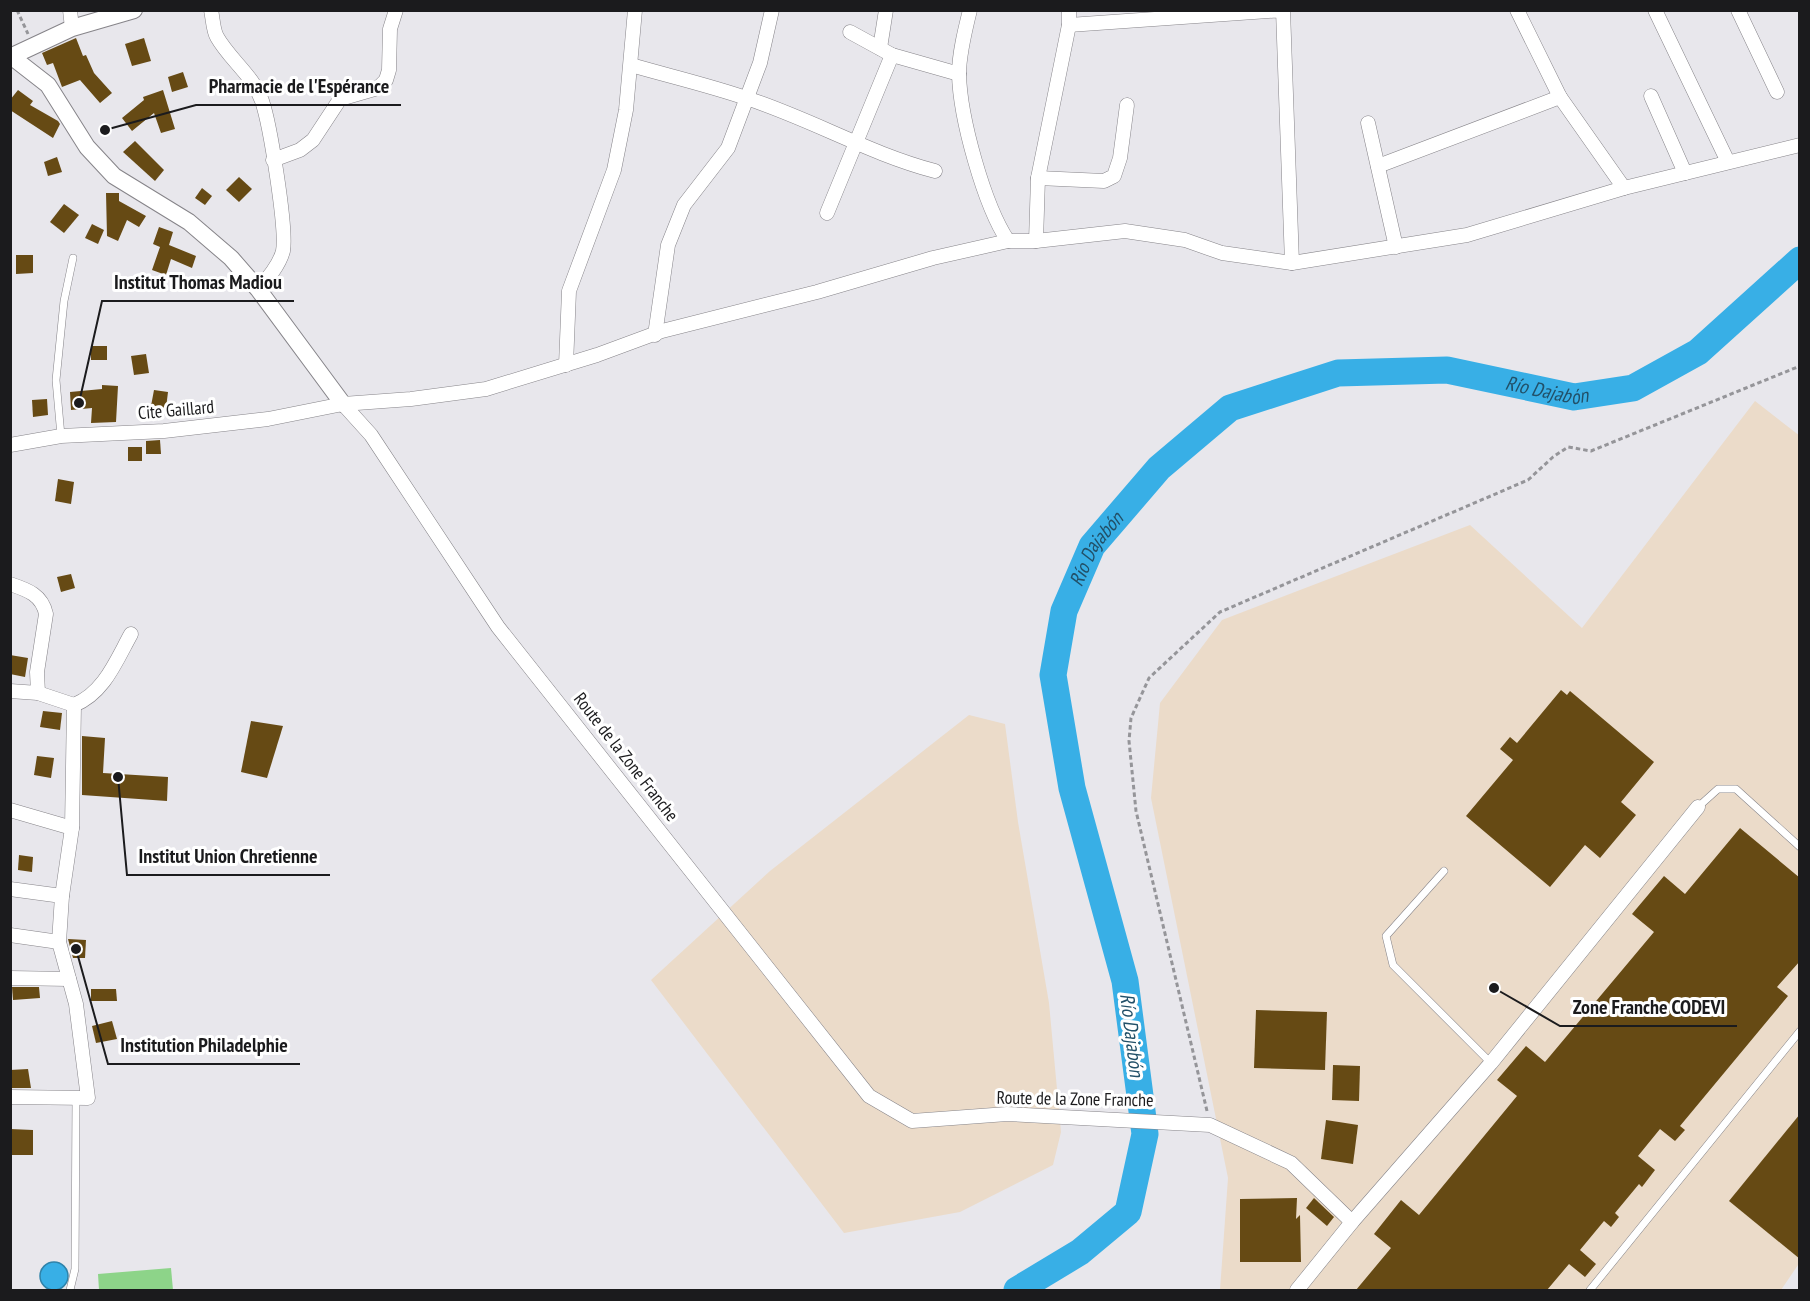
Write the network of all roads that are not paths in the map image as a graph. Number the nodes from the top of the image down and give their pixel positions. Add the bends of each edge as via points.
1 (70, 10) edge
2 (134, 10) edge
3 (212, 10) edge
4 (396, 10) edge
5 (636, 10) edge
6 (772, 10) edge
7 (886, 10) edge
8 (970, 10) edge
9 (1517, 10) edge
10 (1655, 10) edge
11 (1738, 10) edge
12 (1069, 17) edge
13 (72, 28) junction
14 (850, 32) dead end
15 (886, 52) junction
16 (11, 57) edge
17 (631, 65) junction
18 (960, 74) junction
19 (1777, 92) dead end
20 (1651, 96) dead end
21 (1560, 97) junction
22 (747, 98) junction
23 (1127, 105) dead end
24 (1368, 123) dead end
25 (855, 141) junction
26 (1800, 145) edge
27 (273, 160) junction
28 (1728, 162) junction
29 (1378, 166) junction
30 (935, 171) dead end
31 (1685, 173) junction
32 (1038, 178) junction
33 (1624, 188) junction
34 (827, 213) dead end
35 (1008, 241) junction
36 (1036, 241) junction
37 (1396, 247) junction
38 (73, 258) dead end
39 (1292, 263) junction
40 (258, 289) junction
41 (655, 334) junction
42 (566, 364) junction
43 (343, 404) junction
44 (61, 436) junction
45 (10, 445) edge
46 (10, 584) edge
47 (131, 634) dead end
48 (10, 691) edge
49 (38, 693) junction
50 (74, 705) junction
51 (1698, 807) joint
52 (10, 810) edge
53 (72, 828) junction
54 (1800, 847) edge
55 (1444, 871) dead end
56 (10, 889) edge
57 (62, 896) junction
58 (10, 935) edge
59 (59, 942) junction
60 (10, 978) edge
61 (69, 979) junction
62 (1800, 1031) edge
63 (1491, 1063) junction
64 (10, 1097) edge
65 (76, 1098) junction
66 (1352, 1222) junction
67 (70, 1290) edge
68 (1297, 1290) edge
69 (1590, 1290) edge

1 - 13 street
2 - 13 street
3 - 27 street via 217,37 248,75 262,101
4 - 27 street via 390,29 386,80 378,88 340,99 313,140 300,150
5 - 17 street
6 - 22 street
7 - 15 street
8 - 18 street
9 - 21 street
10 - 28 street
11 - 19 street
12 - 32 street
12 - 39 street via 1283,10
13 - 16 street
14 - 15 street
15 - 18 street
15 - 25 street
16 - 40 street, Route de la Zone Franche via 48,85 87,147 114,176 189,222 231,258
17 - 22 street
17 - 42 street via 614,171 569,291
18 - 35 street via 970,139 996,224
20 - 31 street
21 - 29 street
21 - 33 street
22 - 25 street
22 - 41 street via 728,148 684,205 668,245
23 - 32 street via 1114,176 1104,181
24 - 29 street
25 - 30 street via 896,160
25 - 34 street
26 - 28 street, Cite Gaillard
27 - 40 street via 283,224 283,252
28 - 31 street, Cite Gaillard
29 - 37 street
31 - 33 street, Cite Gaillard
32 - 36 street
33 - 37 street, Cite Gaillard via 1467,235
35 - 36 street, Cite Gaillard
35 - 41 street, Cite Gaillard
36 - 39 street, Cite Gaillard via 1125,231 1185,240 1222,253
37 - 39 street, Cite Gaillard
38 - 44 lane via 56,380
40 - 43 street, Route de la Zone Franche
41 - 42 street, Cite Gaillard
42 - 43 street, Cite Gaillard via 486,389
43 - 44 street, Cite Gaillard via 256,421
43 - 66 street, Route de la Zone Franche via 370,435 498,627 869,1096 912,1121 1007,1114 1204,1124 1291,1163
44 - 45 street, Cite Gaillard
46 - 49 street via 38,597 45,606
47 - 50 street via 98,689
48 - 49 street
49 - 50 street
50 - 53 street
51 - 54 lane via 1718,789 1736,789
51 - 63 street
52 - 53 street
53 - 57 street
55 - 63 lane via 1386,936 1393,965
56 - 57 street
57 - 59 street
58 - 59 street
59 - 61 street
60 - 61 street
61 - 65 street via 88,1098
62 - 69 lane
63 - 66 street
64 - 65 street
65 - 67 lane via 75,1269
66 - 68 street

